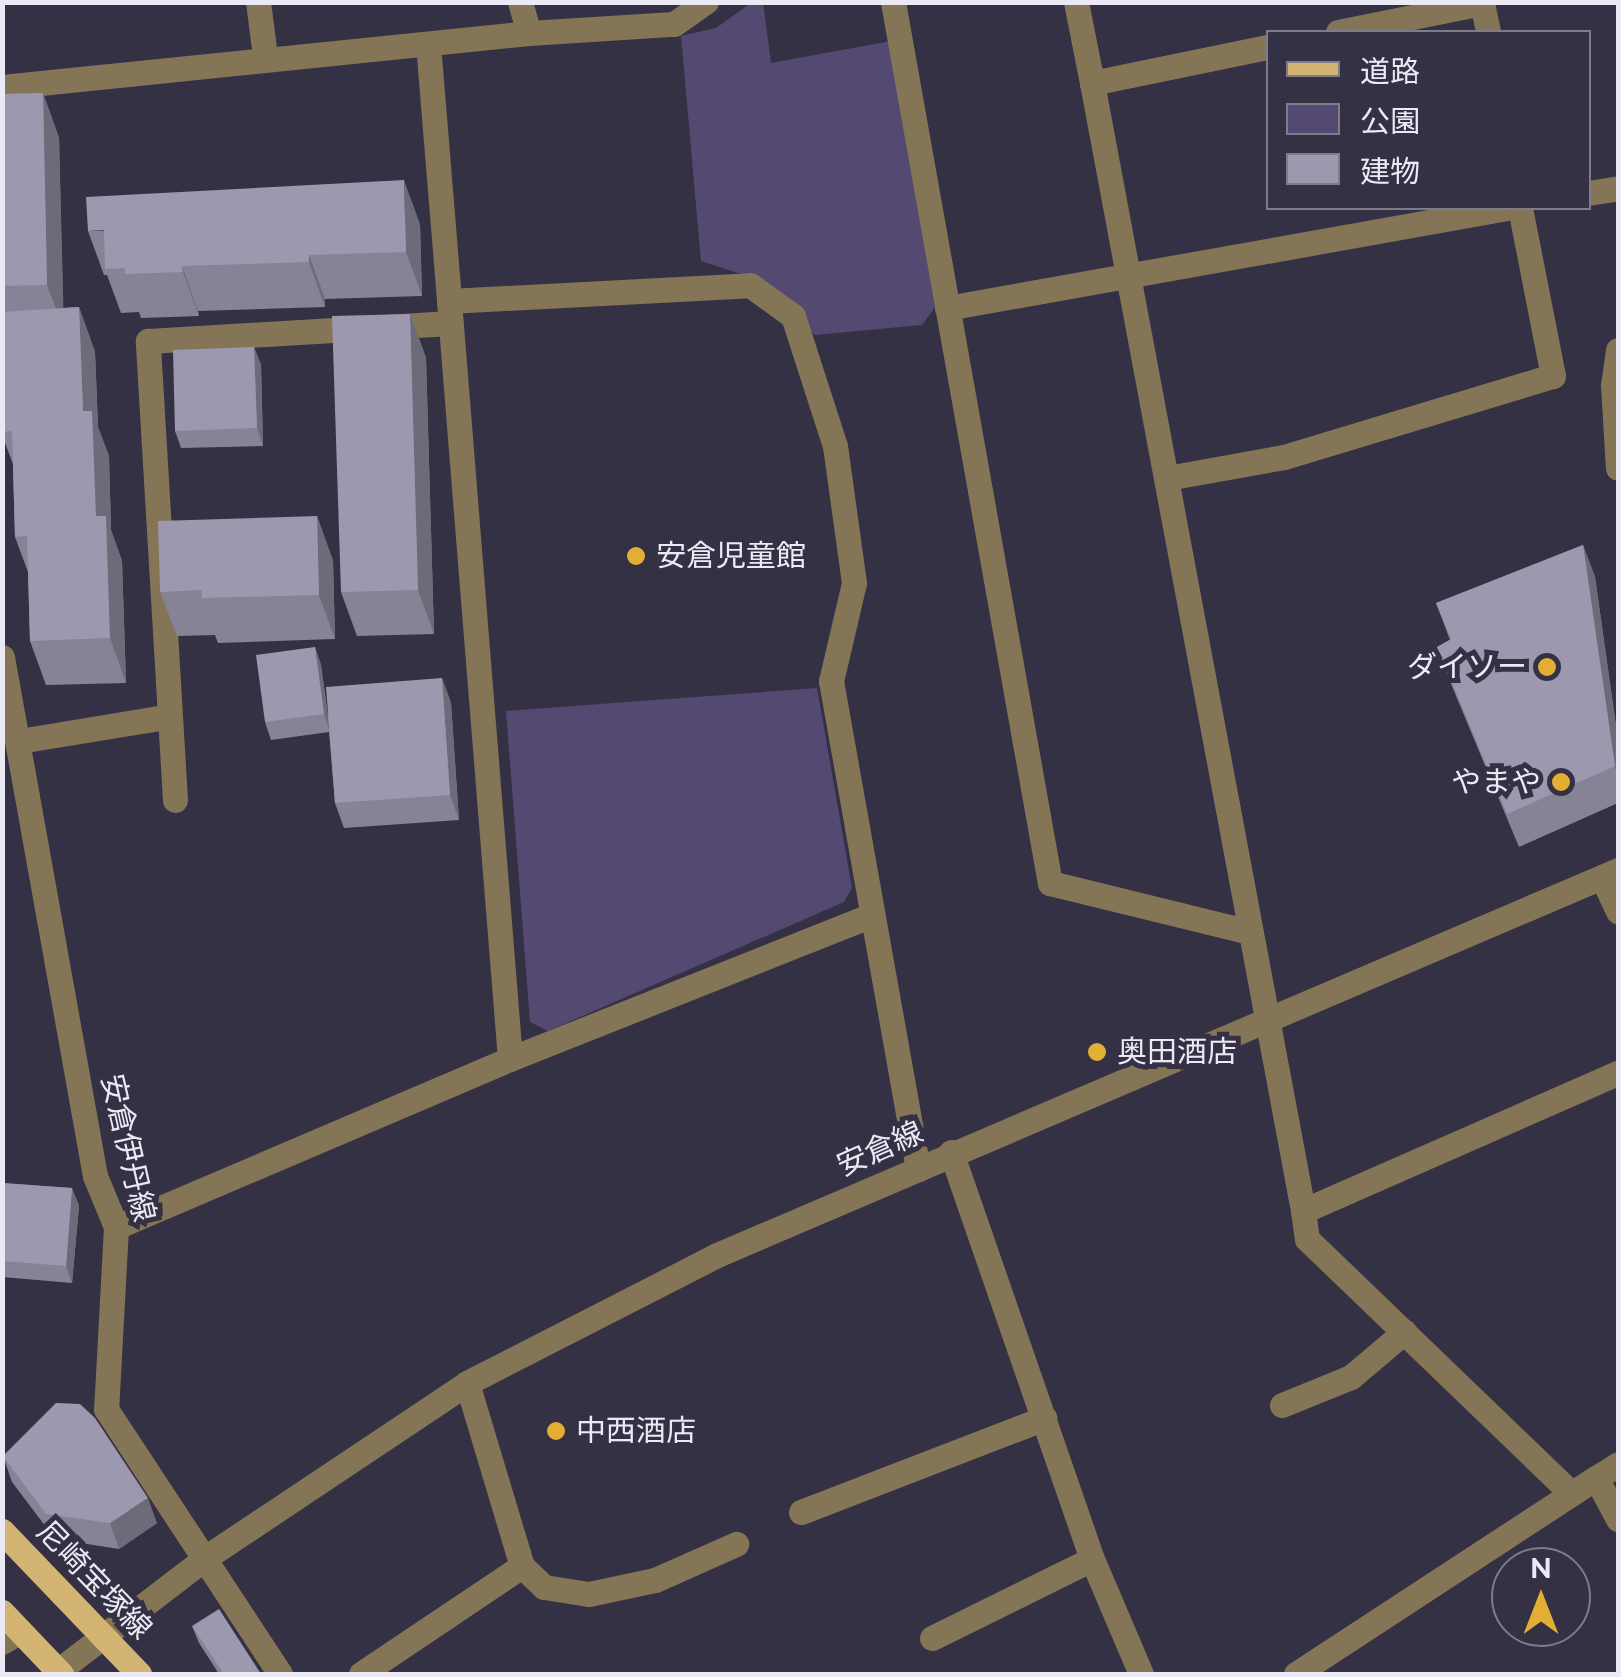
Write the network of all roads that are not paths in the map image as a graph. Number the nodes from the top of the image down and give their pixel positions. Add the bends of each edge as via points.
1 (258, 2) edge
2 (520, 2) edge
3 (706, 2) edge
4 (893, 2) edge
5 (1076, 2) edge
6 (1482, 3) edge
7 (1348, 30) edge
8 (1488, 30) edge
9 (528, 34) junction
10 (428, 44) junction
11 (1266, 47) edge
12 (266, 56) junction
13 (1092, 83) junction
14 (2, 87) edge
15 (1618, 188) edge
16 (1591, 193) edge
17 (1496, 210) edge
18 (1520, 210) edge
19 (1126, 275) junction
20 (947, 308) junction
21 (450, 312) junction
22 (1618, 350) edge
23 (1618, 468) edge
24 (1167, 478) junction
25 (2, 656) edge
26 (166, 717) junction
27 (18, 741) junction
28 (15, 794) edge
29 (175, 800) dead end
30 (1610, 873) edge
31 (1618, 912) edge
32 (872, 915) junction
33 (1246, 930) junction
34 (1267, 1018) junction
35 (510, 1059) junction
36 (1618, 1073) edge
37 (951, 1152) junction
38 (918, 1168) junction
39 (1303, 1211) junction
40 (116, 1227) junction
41 (1404, 1332) junction
42 (467, 1384) junction
43 (1282, 1405) dead end
44 (1044, 1418) junction
45 (1618, 1464) edge
46 (1596, 1478) junction
47 (1571, 1492) junction
48 (801, 1512) dead end
49 (1618, 1519) edge
50 (2, 1531) edge
51 (736, 1544) dead end
52 (205, 1558) junction
53 (1092, 1559) junction
54 (522, 1566) junction
55 (8, 1628) edge
56 (102, 1633) junction
57 (932, 1638) dead end
58 (1336, 1664) edge
59 (57, 1673) edge
60 (139, 1674) edge
61 (280, 1674) edge
62 (361, 1674) edge
63 (1141, 1674) edge
64 (1296, 1674) edge

1 - 12 street
2 - 9 street
3 - 9 street via 674,24
4 - 20 street
5 - 13 street
6 - 7 street
6 - 8 street
9 - 10 street
10 - 12 street
10 - 21 street
11 - 13 street
12 - 14 street
13 - 19 street
15 - 16 street
17 - 19 street
18 - 24 street via 1552,376 1284,457
19 - 20 street
19 - 24 street
20 - 33 street via 1050,883
21 - 26 street via 148,341
21 - 32 street via 750,285 793,316 836,446 852,564 854,583 831,681
21 - 35 street
22 - 23 street
24 - 33 street
25 - 27 street, 安倉伊丹線
26 - 27 street
26 - 29 street
27 - 28 street, 安倉伊丹線
28 - 40 street, 安倉伊丹線 via 96,1176
30 - 31 street
30 - 34 street, 安倉線
32 - 35 street
32 - 38 street
33 - 34 street
34 - 37 street, 安倉線
34 - 39 street
35 - 40 street
36 - 39 street
37 - 38 street, 安倉線
37 - 44 street
38 - 42 street, 安倉線 via 717,1254
39 - 41 street via 1307,1239
40 - 52 street, 安倉伊丹線 via 106,1409
41 - 43 street via 1351,1377
41 - 47 street
42 - 52 street, 安倉線
42 - 54 street
44 - 48 street
44 - 53 street
45 - 46 street
46 - 47 street
46 - 49 street
47 - 58 street
50 - 56 main road, 尼崎宝塚線
51 - 54 street via 655,1580 589,1594 544,1586
52 - 56 street
52 - 61 street, 安倉伊丹線
53 - 57 street
53 - 63 street
54 - 62 street
55 - 59 main road
56 - 59 street
56 - 60 main road, 尼崎宝塚線
58 - 64 street

